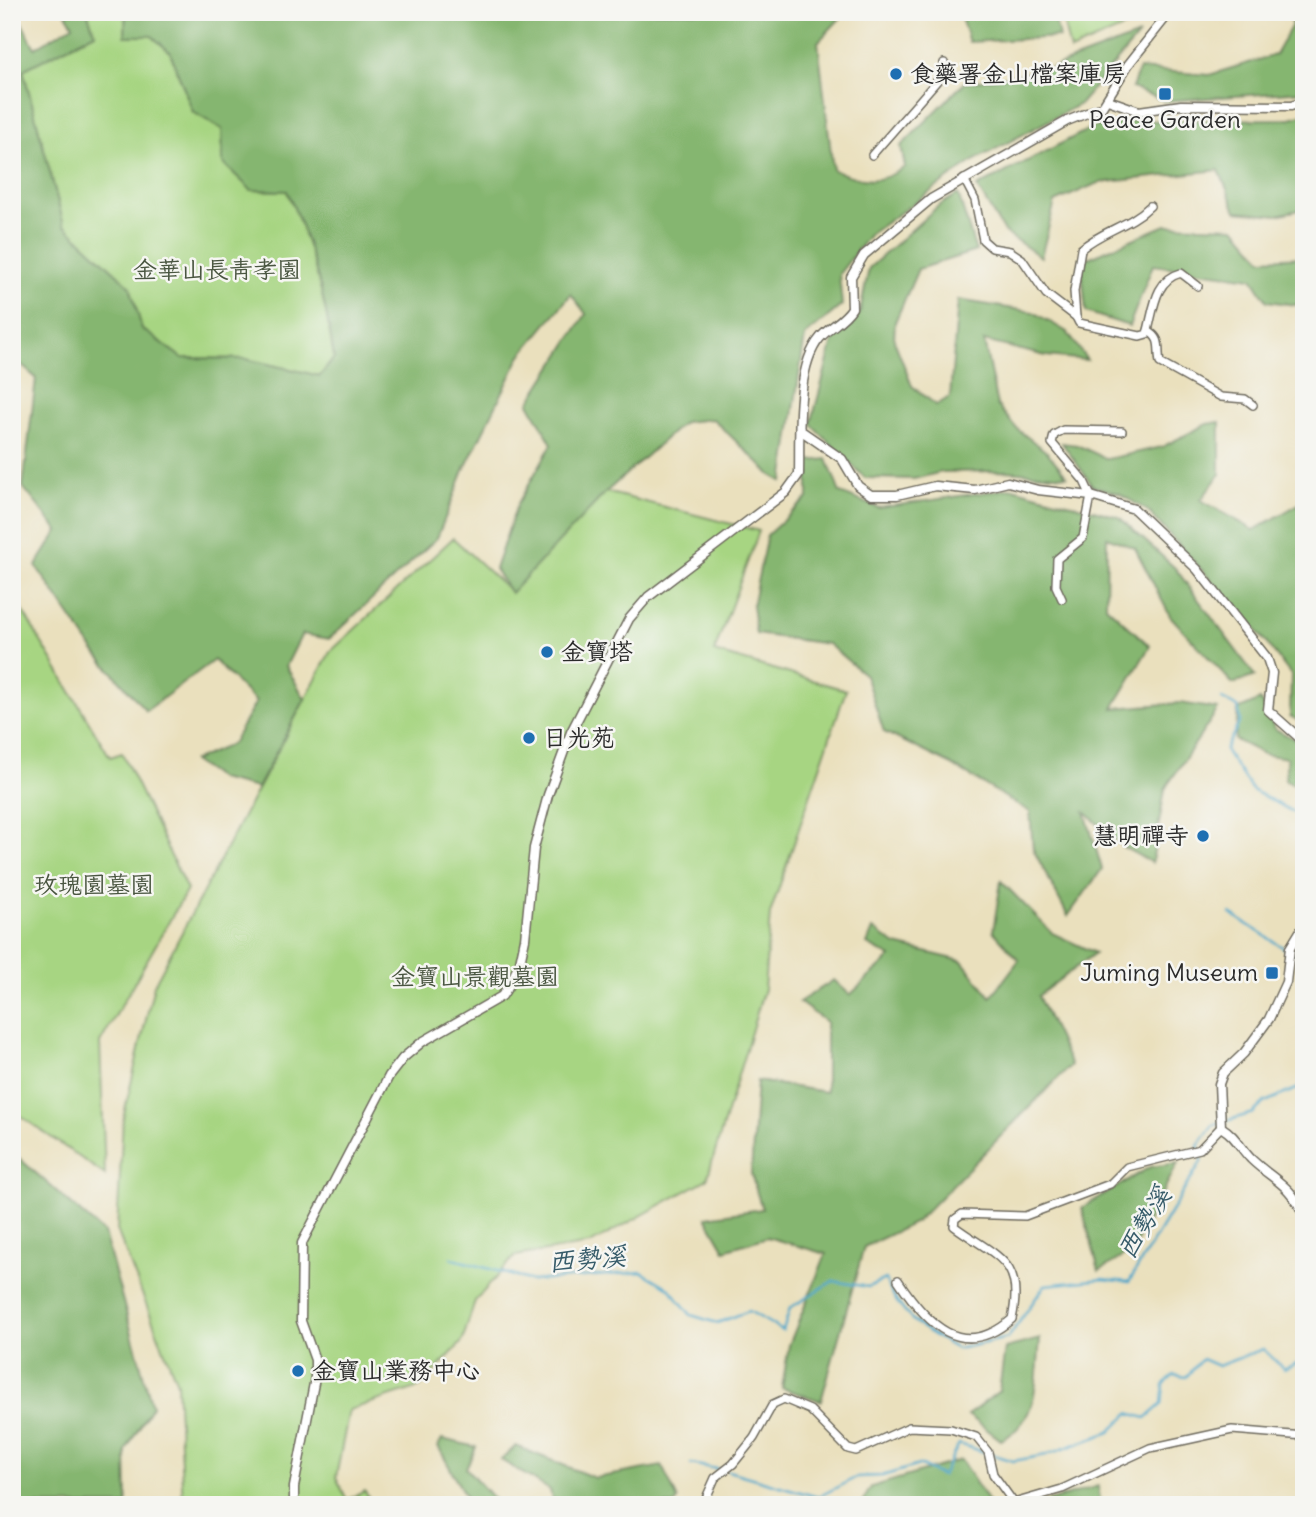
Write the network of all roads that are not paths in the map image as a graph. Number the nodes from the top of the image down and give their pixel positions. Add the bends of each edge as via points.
1 (1170, 12) edge
2 (944, 63) dead end
3 (1108, 100) junction
4 (1304, 102) edge
5 (872, 155) dead end
6 (964, 179) junction
7 (1150, 206) dead end
8 (1198, 286) dead end
9 (1076, 317) junction
10 (1148, 331) junction
11 (1253, 405) dead end
12 (800, 430) junction
13 (1122, 431) dead end
14 (1091, 496) junction
15 (1062, 599) dead end
16 (1304, 742) edge
17 (1304, 925) edge
18 (1221, 1127) junction
19 (1304, 1216) edge
20 (898, 1280) dead end
21 (1304, 1436) edge
22 (295, 1505) edge
23 (703, 1505) edge

1 - 3 street via 1128,65
2 - 5 street via 943,74
3 - 4 street via 1139,111 1181,105 1291,106
3 - 6 street
6 - 9 street via 975,200 983,240 1022,259 1046,294
6 - 12 street via 931,199 855,267 852,308 819,338 810,355
7 - 9 street via 1136,220 1105,230 1081,249 1074,291
8 - 10 street via 1181,272 1168,276 1158,290
9 - 10 street via 1079,323 1140,336
10 - 11 street via 1159,342 1160,363 1221,397 1245,399
12 - 14 street via 842,459 858,486 871,495 897,495 935,486 975,490 1008,482 1038,491
12 - 22 street via 799,474 786,492 648,597 629,619 571,732 548,795 534,848 525,939 511,982 490,1005 422,1042 403,1058 389,1076 302,1243 301,1321 315,1360 315,1378 294,1487
13 - 14 street via 1063,430 1054,435 1052,443
14 - 15 street via 1083,538 1056,559 1056,586
14 - 16 street via 1134,509 1197,569 1267,658 1272,674 1268,709
17 - 18 street via 1290,948 1286,982 1269,1019 1223,1073 1219,1084
18 - 19 street via 1286,1185
18 - 20 street via 1200,1149 1127,1167 1110,1184 1025,1216 962,1214 954,1219 954,1226 1011,1268 1017,1284 1012,1319 999,1330 972,1339 958,1338 920,1314
21 - 23 street via 1232,1430 1150,1448 1062,1489 1014,1503 993,1474 988,1452 976,1437 951,1429 909,1427 856,1451 848,1449 810,1410 785,1399 773,1404 754,1438 715,1478

